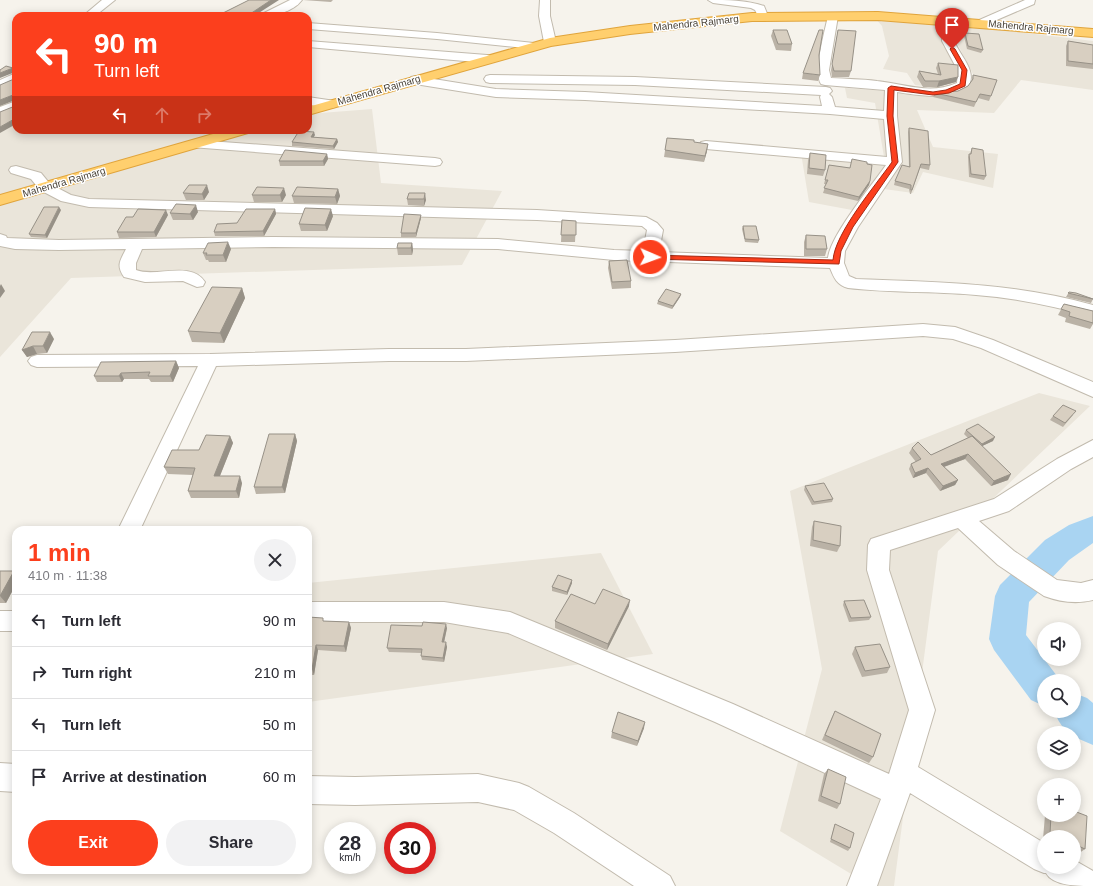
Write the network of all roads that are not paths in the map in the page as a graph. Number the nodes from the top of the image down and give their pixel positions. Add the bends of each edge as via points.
1 (110, 0) edge
2 (297, 0) edge
3 (545, 0) edge
4 (713, 0) edge
5 (1030, 0) edge
6 (93, 12) edge
7 (274, 12) edge
8 (763, 16) junction
9 (833, 16) junction
10 (943, 20) junction
11 (981, 23) junction
12 (312, 26) edge
13 (1093, 33) edge
14 (550, 42) junction
15 (312, 44) edge
16 (534, 46) junction
17 (488, 58) junction
18 (442, 72) junction
19 (12, 79) edge
20 (415, 80) junction
21 (0, 85) edge
22 (825, 86) junction
23 (891, 88) junction
24 (312, 102) edge
25 (330, 104) junction
26 (12, 107) edge
27 (312, 110) edge
28 (830, 110) junction
29 (0, 112) edge
30 (890, 116) junction
31 (227, 134) edge
32 (196, 144) junction
33 (706, 145) edge
34 (435, 162) dead end
35 (895, 162) junction
36 (16, 170) dead end
37 (45, 187) junction
38 (0, 200) edge
39 (0, 239) edge
40 (137, 244) junction
41 (650, 257) junction
42 (836, 263) junction
43 (197, 282) dead end
44 (1093, 311) edge
45 (210, 360) junction
46 (37, 362) dead end
47 (1093, 390) edge
48 (1093, 448) edge
49 (960, 518) junction
50 (131, 526) edge
51 (1093, 590) edge
52 (312, 612) edge
53 (0, 621) edge
54 (12, 621) edge
55 (0, 778) edge
56 (12, 778) edge
57 (900, 783) junction
58 (312, 790) edge
59 (1037, 855) edge
60 (1070, 874) edge
61 (660, 886) edge
62 (862, 886) edge
63 (1091, 886) edge

1 - 6 street
2 - 7 street
3 - 14 street via 544,18
4 - 8 street via 753,5 760,8
5 - 11 street
8 - 9 highway, Mahendra Rajmarg
8 - 14 highway, Mahendra Rajmarg via 630,30
9 - 10 highway, Mahendra Rajmarg
9 - 22 street via 823,70
10 - 11 highway, Mahendra Rajmarg
10 - 23 street via 948,29 948,41 964,70 963,85 947,92 933,93
11 - 13 highway, Mahendra Rajmarg
12 - 16 street
14 - 16 highway, Mahendra Rajmarg
15 - 17 street
16 - 17 highway, Mahendra Rajmarg
17 - 18 highway, Mahendra Rajmarg
18 - 20 highway, Mahendra Rajmarg
18 - 22 street via 491,79
19 - 21 street
20 - 25 highway, Mahendra Rajmarg
20 - 28 street via 496,93
22 - 23 street via 879,85
22 - 28 street
23 - 30 street
24 - 25 street
25 - 27 highway, Mahendra Rajmarg
26 - 29 street
28 - 30 street
30 - 35 street
31 - 32 highway, Mahendra Rajmarg
32 - 34 street
32 - 37 highway, Mahendra Rajmarg
33 - 35 street
35 - 42 street via 850,227 837,251
36 - 37 street via 36,176
37 - 38 highway, Mahendra Rajmarg
37 - 41 street via 66,198 89,203 537,215 646,222 655,230
39 - 40 street via 2,242 15,244
40 - 41 street via 463,243
40 - 43 street via 128,263 127,270 130,273 139,277 188,277
41 - 42 street
42 - 44 street via 842,278 848,283 1000,292 1046,299
45 - 46 street
45 - 47 street via 466,355 676,346 923,330 955,333 987,344
45 - 50 street
48 - 49 street via 1002,505
49 - 51 street via 1006,558 1052,589 1081,593
49 - 57 street via 879,545 878,570 922,710
52 - 57 street via 444,612 510,623 724,713
53 - 54 street
55 - 56 street
57 - 59 street
57 - 62 street
58 - 61 street via 417,791 478,788 519,798 564,823
60 - 63 street

